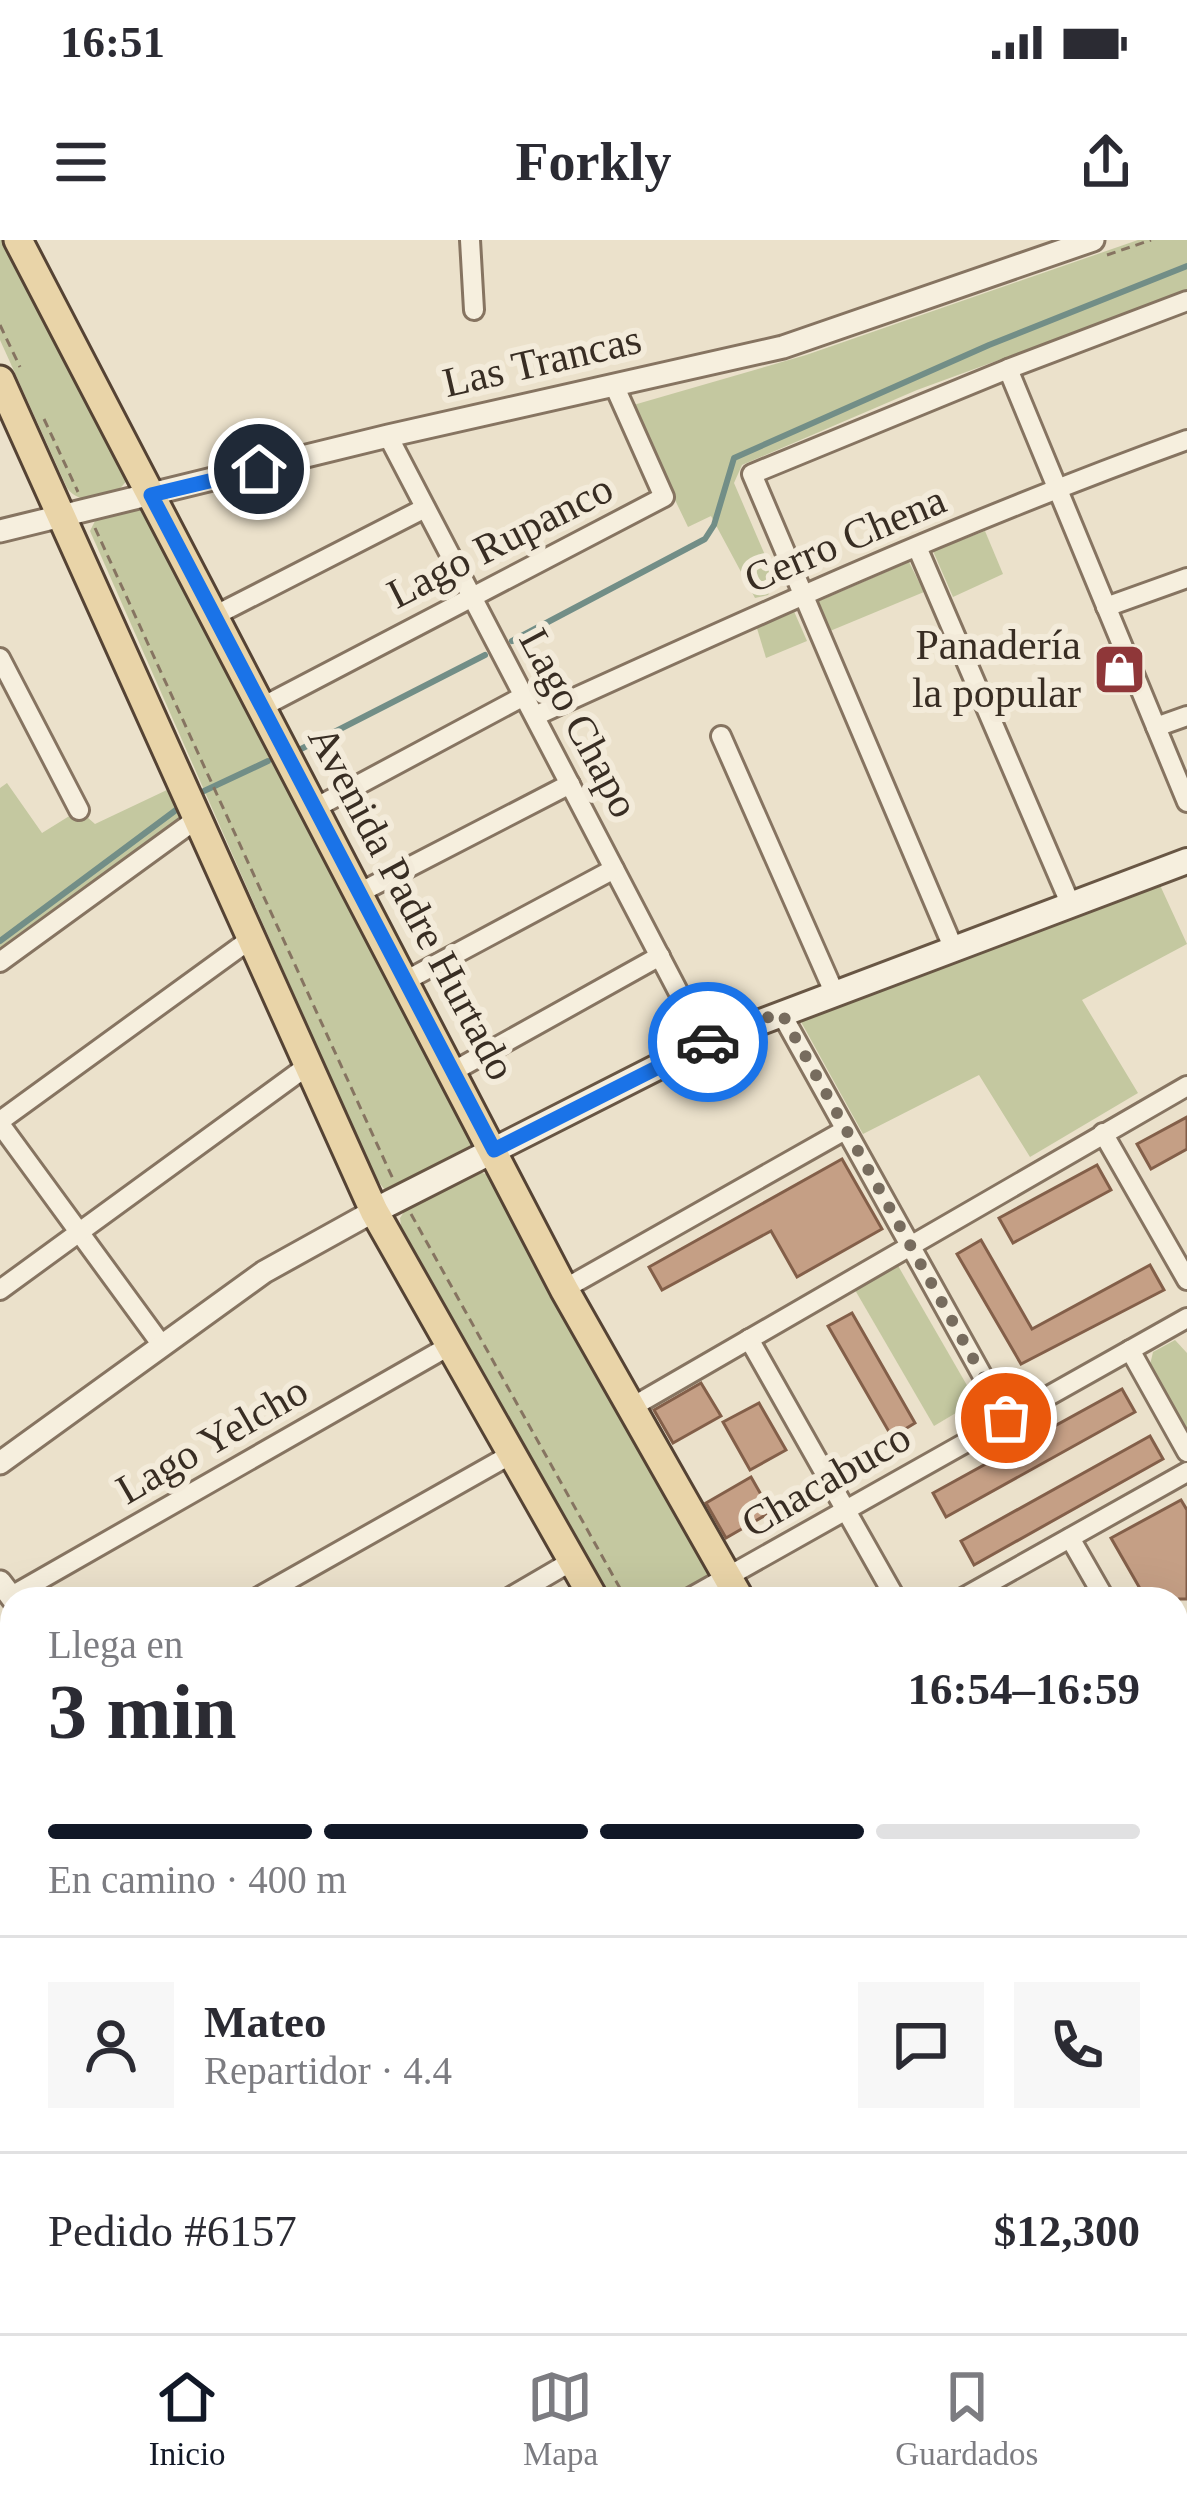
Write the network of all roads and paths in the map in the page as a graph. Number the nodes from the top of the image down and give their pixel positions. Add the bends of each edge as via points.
1 (18, 240) edge
2 (470, 240) edge
3 (1093, 240) edge
4 (1187, 302) edge
5 (474, 310) dead end
6 (0, 325) edge
7 (1008, 369) junction
8 (10, 373) edge
9 (614, 385) junction
10 (39, 407) dead end
11 (388, 436) junction
12 (1187, 440) edge
13 (1057, 487) junction
14 (151, 495) junction
15 (425, 508) junction
16 (74, 514) junction
17 (0, 531) edge
18 (917, 547) junction
19 (1187, 578) edge
20 (803, 594) junction
21 (471, 595) junction
22 (1106, 608) junction
23 (214, 616) junction
24 (0, 658) edge
25 (524, 696) junction
26 (262, 707) junction
27 (536, 716) junction
28 (1187, 716) edge
29 (1156, 727) junction
30 (721, 736) dead end
31 (570, 784) junction
32 (1187, 802) edge
33 (315, 808) junction
34 (80, 810) dead end
35 (198, 818) junction
36 (1187, 861) edge
37 (614, 868) junction
38 (359, 893) junction
39 (1070, 904) junction
40 (252, 938) junction
41 (953, 947) junction
42 (660, 956) junction
43 (0, 962) edge
44 (405, 981) junction
45 (834, 992) junction
46 (781, 1012) junction
47 (705, 1043) junction
48 (310, 1064) junction
49 (452, 1072) junction
50 (1187, 1086) edge
51 (0, 1123) edge
52 (845, 1130) junction
53 (1103, 1133) junction
54 (494, 1150) junction
55 (401, 1197) junction
56 (374, 1211) junction
57 (79, 1232) junction
58 (909, 1245) junction
59 (1187, 1280) edge
60 (564, 1289) junction
61 (0, 1290) edge
62 (1187, 1319) edge
63 (749, 1339) junction
64 (161, 1344) junction
65 (449, 1346) junction
66 (1130, 1350) junction
67 (632, 1407) junction
68 (1006, 1418) junction
69 (1187, 1453) edge
70 (510, 1455) junction
71 (0, 1463) edge
72 (1187, 1472) edge
73 (847, 1510) junction
74 (1070, 1538) junction
75 (572, 1562) junction
76 (27, 1587) edge
77 (276, 1587) edge
78 (528, 1587) edge
79 (587, 1587) edge
80 (619, 1587) edge
81 (733, 1587) edge
82 (735, 1587) edge
83 (889, 1587) edge
84 (983, 1587) edge
85 (1099, 1587) edge

1 - 14 main road, Avenida Padre Hurtado
2 - 5 street
3 - 9 street, Las Trancas via 782,346
4 - 7 street
6 - 8 path
7 - 13 street
7 - 20 street via 752,474
8 - 16 main road
9 - 11 street, Las Trancas
9 - 21 street, Lago Rupanco via 664,497
10 - 16 path
11 - 14 street, Las Trancas
11 - 15 street, Lago Chapo
12 - 13 street, Cerro Chena
13 - 18 street, Cerro Chena
13 - 22 street
14 - 16 street, Las Trancas
14 - 23 main road, Avenida Padre Hurtado
15 - 21 street, Lago Chapo
15 - 23 street
16 - 17 street, Las Trancas
16 - 35 main road
16 - 55 path
18 - 20 street, Cerro Chena
18 - 39 street
19 - 22 street
20 - 27 street, Cerro Chena
20 - 41 street
21 - 25 street, Lago Chapo
21 - 26 street, Lago Rupanco
22 - 29 street
23 - 26 main road, Avenida Padre Hurtado
24 - 34 street
25 - 27 street, Lago Chapo
25 - 33 street
26 - 33 main road, Avenida Padre Hurtado
27 - 31 street, Lago Chapo
28 - 29 street
29 - 32 street
30 - 45 street
31 - 37 street, Lago Chapo
31 - 38 street
33 - 38 main road, Avenida Padre Hurtado
35 - 40 main road
35 - 43 street
36 - 39 main road
37 - 42 street, Lago Chapo
37 - 44 street
38 - 44 main road, Avenida Padre Hurtado
39 - 41 main road
40 - 48 main road
40 - 51 street
41 - 45 main road
42 - 47 street, Lago Chapo
42 - 49 street
44 - 49 main road, Avenida Padre Hurtado
45 - 46 main road
46 - 47 main road
46 - 52 street
47 - 54 main road
48 - 56 main road
48 - 57 street
49 - 54 main road, Avenida Padre Hurtado
50 - 53 street
51 - 57 street
52 - 58 street
52 - 60 street
53 - 58 street
53 - 59 street
54 - 55 main road
54 - 60 main road, Avenida Padre Hurtado
55 - 56 main road
55 - 80 path
56 - 64 street via 287,1257
56 - 65 main road
57 - 61 street
57 - 64 street
58 - 63 street
58 - 68 street
60 - 67 main road, Avenida Padre Hurtado
62 - 66 street, Chacabuco
63 - 67 street
63 - 73 street
64 - 71 street
65 - 70 main road
65 - 76 street, Lago Yelcho
66 - 68 street, Chacabuco
66 - 69 street
67 - 81 main road, Avenida Padre Hurtado
68 - 73 street, Chacabuco
70 - 75 main road
70 - 77 street
72 - 74 street
73 - 82 street, Chacabuco
73 - 83 street
74 - 84 street
74 - 85 street
75 - 78 street
75 - 79 main road

